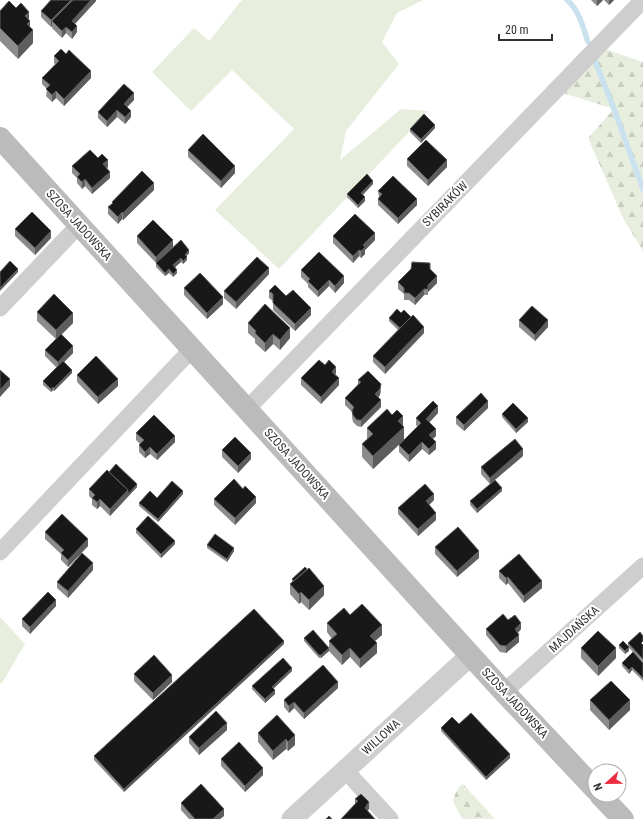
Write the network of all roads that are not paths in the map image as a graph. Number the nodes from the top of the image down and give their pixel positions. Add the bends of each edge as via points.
1 (643, 0) edge
2 (0, 138) edge
3 (80, 225) junction
4 (0, 308) edge
5 (192, 349) junction
6 (247, 409) junction
7 (0, 552) edge
8 (643, 566) edge
9 (471, 655) junction
10 (504, 692) junction
11 (345, 770) junction
12 (587, 780) edge
13 (608, 803) edge
14 (292, 819) edge
15 (390, 819) edge
16 (623, 819) edge

1 - 6 street, SYBIRAKÓW
2 - 3 main road, SZOSA JADOWSKA
3 - 4 street
3 - 5 main road, SZOSA JADOWSKA
5 - 6 main road, SZOSA JADOWSKA
5 - 7 street
6 - 9 main road, SZOSA JADOWSKA
8 - 10 street, MAJDAŃSKA
9 - 10 main road, SZOSA JADOWSKA
9 - 11 street, WILLOWA
10 - 12 main road, SZOSA JADOWSKA
11 - 14 street, WILLOWA
11 - 15 street
13 - 16 main road

